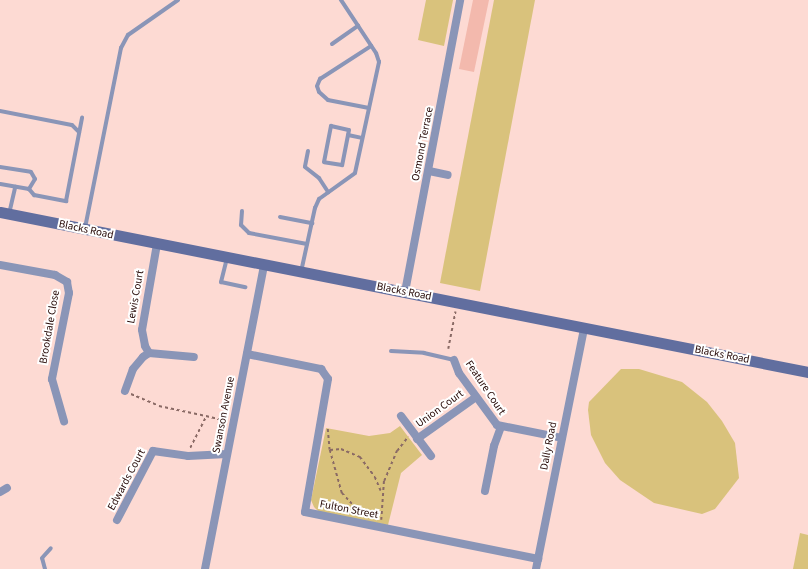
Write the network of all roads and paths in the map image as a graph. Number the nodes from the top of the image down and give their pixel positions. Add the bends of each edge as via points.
1 (178, 0) edge
2 (341, 0) edge
3 (460, 0) edge
4 (358, 26) junction
5 (332, 44) dead end
6 (371, 46) junction
7 (369, 108) junction
8 (0, 111) edge
9 (82, 118) dead end
10 (79, 132) junction
11 (348, 135) junction
12 (362, 138) junction
13 (308, 151) dead end
14 (0, 167) edge
15 (429, 172) junction
16 (448, 175) dead end
17 (0, 184) edge
18 (15, 187) junction
19 (28, 189) junction
20 (328, 192) junction
21 (242, 211) dead end
22 (5, 213) edge
23 (280, 217) dead end
24 (312, 223) junction
25 (85, 230) junction
26 (157, 244) junction
27 (307, 244) junction
28 (227, 258) junction
29 (0, 265) edge
30 (264, 265) junction
31 (301, 272) junction
32 (245, 287) dead end
33 (405, 292) junction
34 (455, 312) dead end
35 (584, 328) junction
36 (448, 349) dead end
37 (391, 351) dead end
38 (149, 353) junction
39 (247, 354) junction
40 (194, 357) dead end
41 (454, 360) joint
42 (808, 372) edge
43 (128, 393) joint
44 (476, 397) junction
45 (206, 416) junction
46 (401, 416) dead end
47 (64, 421) dead end
48 (227, 421) dead end
49 (501, 427) junction
50 (328, 429) dead end
51 (408, 437) dead end
52 (562, 438) junction
53 (417, 439) junction
54 (189, 450) dead end
55 (330, 450) junction
56 (227, 454) junction
57 (431, 456) dead end
58 (485, 491) dead end
59 (381, 493) junction
60 (117, 520) dead end
61 (381, 520) junction
62 (385, 521) dead end
63 (51, 548) dead end
64 (538, 559) junction
65 (45, 569) edge
66 (205, 569) edge
67 (536, 569) edge

1 - 25 lane via 128,34 120,48
2 - 4 lane
3 - 15 street, Osmond Terrace
4 - 5 lane
4 - 6 lane
6 - 7 lane via 379,62
6 - 7 lane via 320,80 317,86 319,92 328,100
7 - 12 lane
8 - 10 lane via 72,125
9 - 10 lane
10 - 19 lane via 66,201 34,195
11 - 11 lane via 342,165 324,162 331,126 349,130
11 - 12 lane
12 - 20 lane via 355,173
13 - 20 lane via 305,166 319,178
14 - 19 lane via 34,174 33,184
15 - 16 street
15 - 33 street, Osmond Terrace
17 - 18 lane
18 - 19 lane
18 - 22 lane
20 - 24 lane via 319,199
21 - 27 lane via 241,225 249,234
22 - 25 street, Blacks Road
23 - 24 lane
24 - 27 lane
25 - 26 street, Blacks Road
26 - 28 street, Blacks Road
26 - 38 street, Lewis Court via 142,330
27 - 31 lane
28 - 30 street, Blacks Road
28 - 32 lane via 221,282
29 - 47 street, Brookdale Close via 55,275 67,282 69,293 52,380
30 - 31 street, Blacks Road
30 - 39 street, Swanson Avenue
31 - 33 street, Blacks Road
33 - 35 street, Blacks Road
34 - 36 path
35 - 42 street, Blacks Road
35 - 52 street, Dally Road
37 - 41 lane via 424,353
38 - 40 street
38 - 43 street via 133,370
39 - 56 street, Swanson Avenue
39 - 64 street, Fulton Street via 321,369 328,378 305,512
41 - 44 street, Feature Court via 459,373
43 - 45 path via 159,406
44 - 49 street, Feature Court via 493,421
44 - 53 street, Union Court
45 - 48 path
45 - 54 path
46 - 53 street, Union Court
49 - 52 street, Feature Court
49 - 58 street, Feature Court via 494,446
50 - 55 path
51 - 59 path via 390,464
52 - 64 street, Dally Road
53 - 57 street, Union Court
55 - 59 path via 352,452 360,457 374,477
55 - 61 path via 339,484 348,500
56 - 60 street, Edwards Court via 188,456 153,451
56 - 66 street, Swanson Avenue
59 - 61 path
61 - 62 path
63 - 65 lane via 42,558
64 - 67 street, Dally Road

